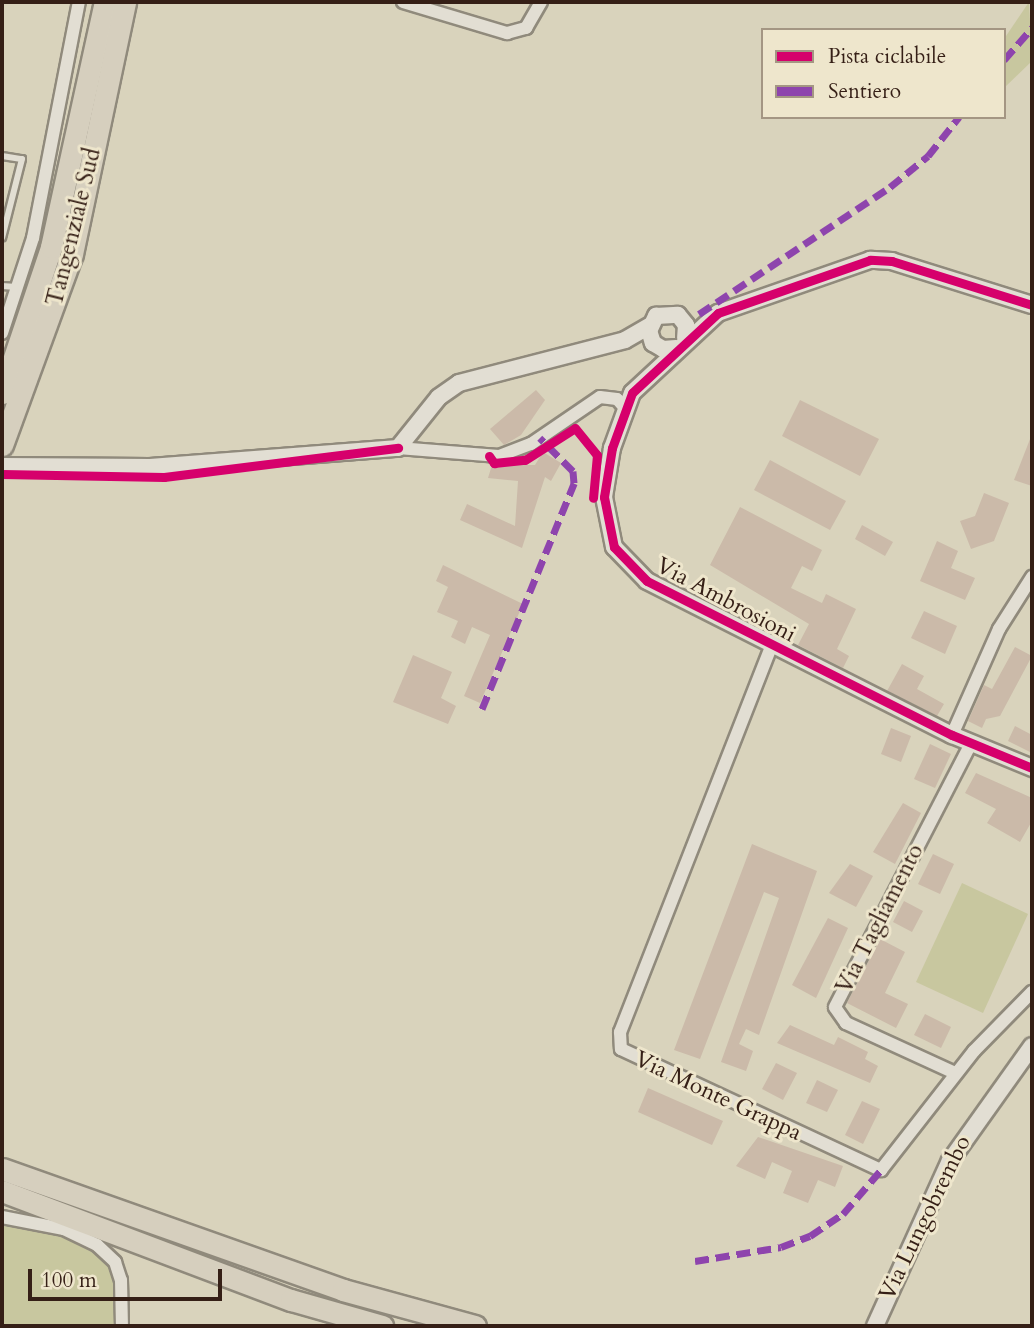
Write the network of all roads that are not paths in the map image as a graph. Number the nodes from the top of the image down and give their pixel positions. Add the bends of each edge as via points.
1 (79, 2) edge
2 (95, 2) edge
3 (105, 2) edge
4 (125, 2) edge
5 (403, 2) edge
6 (541, 2) edge
7 (2, 156) edge
8 (72, 157) junction
9 (2, 238) edge
10 (2, 286) edge
11 (18, 287) junction
12 (1032, 305) edge
13 (718, 313) junction
14 (678, 315) junction
15 (649, 326) junction
16 (2, 333) edge
17 (625, 340) junction
18 (681, 343) junction
19 (655, 345) junction
20 (658, 366) junction
21 (2, 393) edge
22 (626, 409) junction
23 (2, 445) edge
24 (398, 448) junction
25 (2, 466) edge
26 (1032, 577) edge
27 (771, 647) junction
28 (952, 734) junction
29 (971, 743) junction
30 (1032, 768) edge
31 (1032, 992) edge
32 (1032, 1046) edge
33 (955, 1073) junction
34 (2, 1169) edge
35 (2, 1191) edge
36 (2, 1217) edge
37 (122, 1326) edge
38 (382, 1326) edge
39 (475, 1326) edge
40 (875, 1326) edge

1 - 11 street via 52,153
2 - 8 highway via 75,105
3 - 8 highway, Tangenziale Sud
4 - 23 highway, Tangenziale Sud via 72,254
5 - 6 street via 507,33 526,27
7 - 9 lane via 22,159
8 - 21 highway, Tangenziale Sud via 47,259
10 - 11 lane
11 - 16 street
12 - 13 street via 904,264 870,260
13 - 14 street
13 - 18 street, Via Ambrosioni
14 - 15 street via 661,313
14 - 18 street via 686,325
15 - 17 street
15 - 19 street
17 - 19 street
17 - 24 street via 459,383 439,397
18 - 19 street
18 - 20 street, Via Ambrosioni
19 - 20 street
20 - 22 street, Via Ambrosioni via 637,385
22 - 24 street via 617,399 600,397 535,441 499,456
22 - 27 street, Via Ambrosioni via 610,455 604,497 617,552 647,581
24 - 25 street via 150,467
26 - 28 street via 999,629
27 - 28 street, Via Ambrosioni
27 - 33 street, Via Monte Grappa via 620,1032 620,1046 631,1057 881,1170
28 - 29 street, Via Ambrosioni
29 - 30 street, Via Ambrosioni
29 - 33 street, Via Tagliamento via 835,1007 846,1023
31 - 33 street, Via Monte Grappa
32 - 40 street, Via Lungobrembo via 950,1161
34 - 39 highway via 331,1286
35 - 38 highway via 291,1300
36 - 37 street via 64,1229 97,1245 115,1262 121,1280

